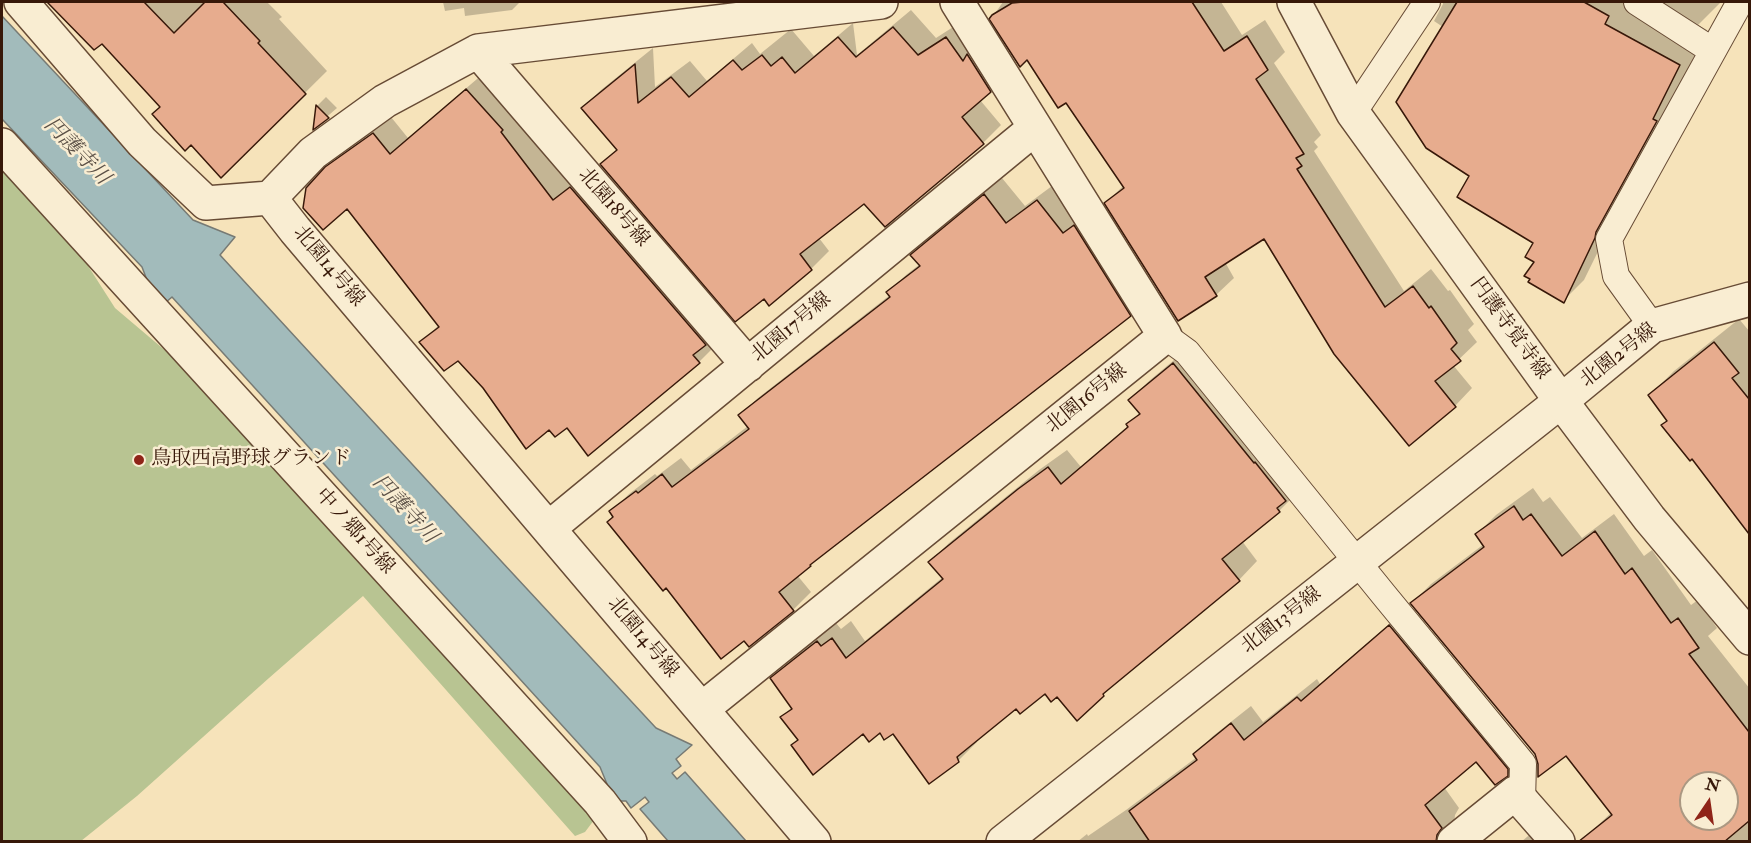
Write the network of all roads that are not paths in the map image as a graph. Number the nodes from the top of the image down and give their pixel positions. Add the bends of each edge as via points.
1 (21, 2) edge
2 (881, 2) edge
3 (957, 2) edge
4 (1294, 2) edge
5 (1427, 2) edge
6 (1637, 2) edge
7 (1740, 2) edge
8 (478, 51) junction
9 (1713, 51) junction
10 (1353, 113) junction
11 (1035, 128) junction
12 (2, 145) edge
13 (270, 198) junction
14 (1749, 299) edge
15 (1652, 326) junction
16 (1165, 336) junction
17 (748, 365) junction
18 (1561, 401) junction
19 (549, 528) junction
20 (1357, 561) junction
21 (1749, 638) edge
22 (702, 709) junction
23 (1522, 801) junction
24 (630, 842) edge
25 (814, 842) edge
26 (1003, 842) edge
27 (1454, 842) edge
28 (1558, 842) edge

1 - 13 street via 142,142 206,203
2 - 8 street
3 - 11 street
4 - 10 street, 円護寺覚寺線
5 - 10 lane
6 - 9 lane
7 - 9 lane
8 - 13 street via 385,100 313,153
8 - 17 street, 北園18号線
9 - 15 lane via 1609,238 1616,276
10 - 18 street, 円護寺覚寺線
11 - 16 street
11 - 17 street, 北園17号線
12 - 24 street, 中ノ郷1号線 via 600,802
13 - 19 street, 北園14号線
14 - 15 street, 北園2号線
15 - 18 street, 北園2号線
16 - 20 lane via 1187,352
16 - 22 street, 北園16号線
17 - 19 street, 北園17号線
18 - 20 street, 北園13号線
18 - 21 street, 円護寺覚寺線 via 1649,518
19 - 22 street, 北園14号線
20 - 23 lane via 1523,764
20 - 26 street, 北園13号線
22 - 25 street, 北園14号線
23 - 27 street via 1515,793
23 - 28 street

